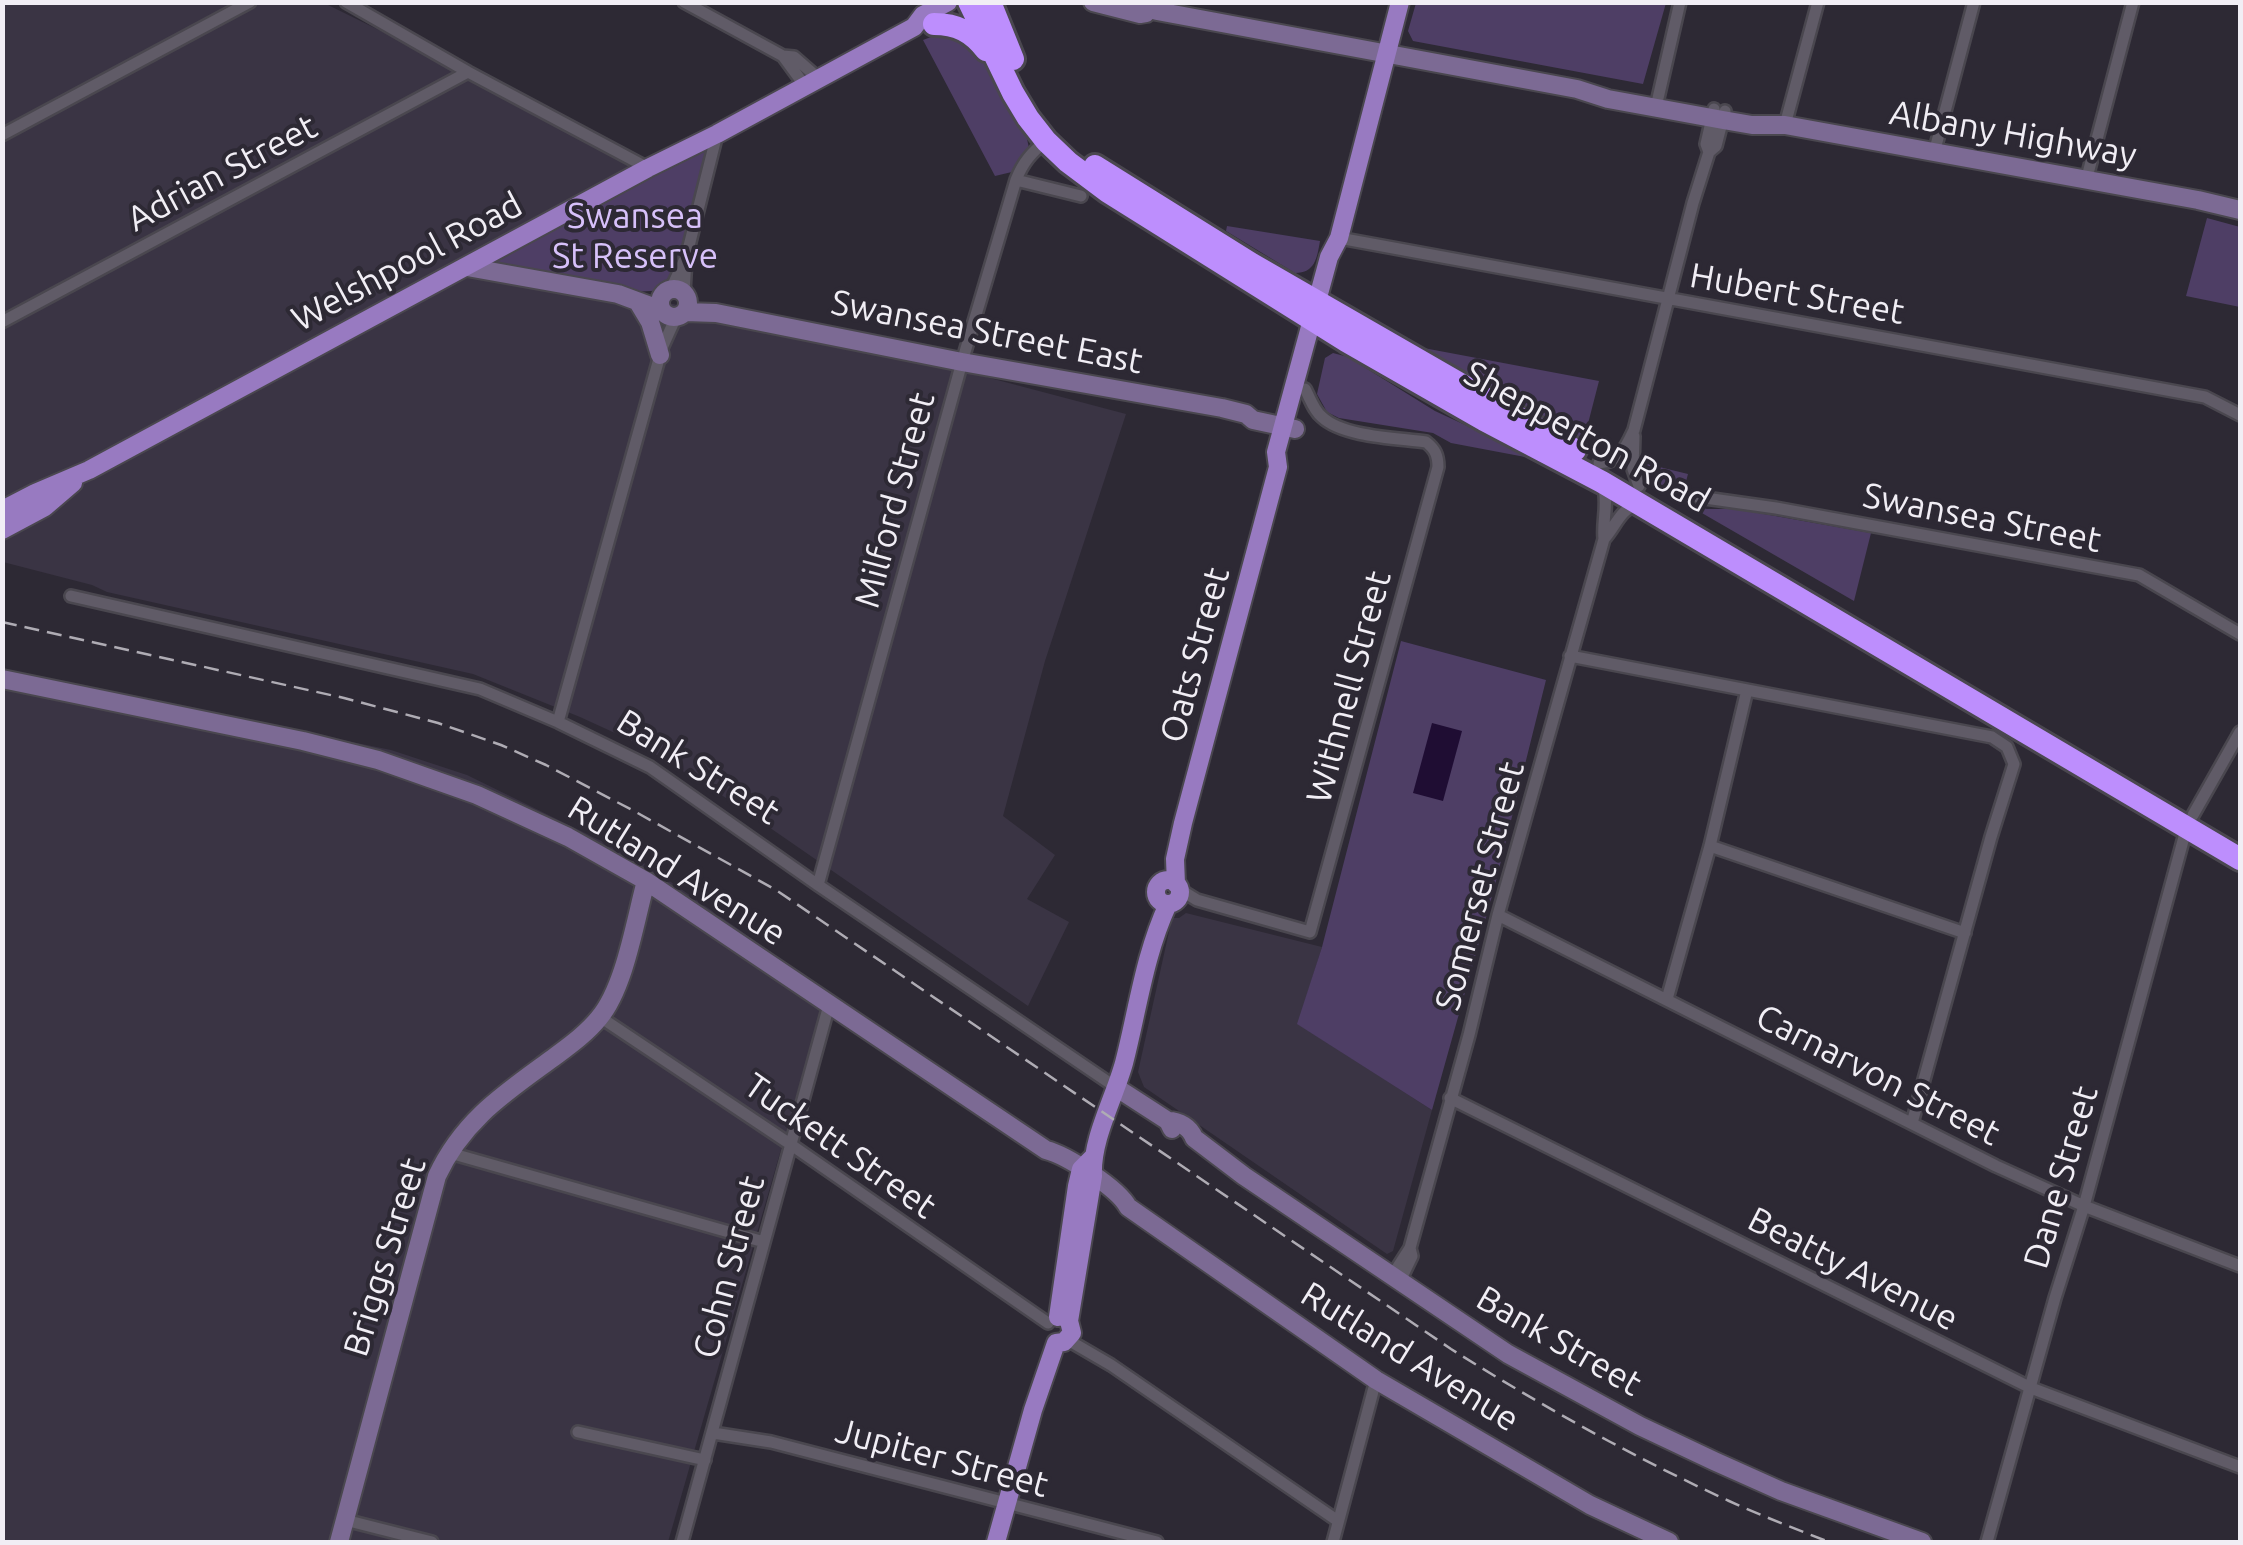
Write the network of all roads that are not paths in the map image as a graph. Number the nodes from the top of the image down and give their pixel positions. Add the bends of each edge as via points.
1 (250, 2) edge
2 (346, 2) edge
3 (684, 2) edge
4 (948, 2) edge
5 (1093, 2) edge
6 (1136, 2) edge
7 (1400, 2) edge
8 (1680, 2) edge
9 (1818, 2) edge
10 (1974, 2) edge
11 (2134, 2) edge
12 (979, 4) edge
13 (1158, 7) edge
14 (924, 25) junction
15 (1386, 54) junction
16 (1001, 68) junction
17 (468, 72) junction
18 (812, 82) junction
19 (1656, 103) junction
20 (1718, 114) junction
21 (1779, 124) junction
22 (717, 134) junction
23 (2, 135) edge
24 (1046, 140) junction
25 (1934, 154) junction
26 (648, 168) junction
27 (1016, 180) junction
28 (2086, 181) junction
29 (1081, 196) dead end
30 (2239, 205) edge
31 (1339, 238) junction
32 (467, 267) junction
33 (618, 294) junction
34 (1668, 298) junction
35 (638, 302) junction
36 (674, 303) junction
37 (1320, 314) junction
38 (2, 322) edge
39 (661, 351) junction
40 (962, 362) junction
41 (1305, 389) junction
42 (1289, 405) junction
43 (1246, 414) junction
44 (2240, 414) edge
45 (1289, 428) junction
46 (1634, 430) junction
47 (89, 470) junction
48 (1600, 473) junction
49 (1639, 495) junction
50 (1698, 498) dead end
51 (2, 510) edge
52 (2, 530) edge
53 (1604, 539) junction
54 (71, 596) dead end
55 (2240, 634) edge
56 (1570, 656) junction
57 (2, 679) edge
58 (1747, 690) junction
59 (558, 722) junction
60 (2240, 732) edge
61 (2190, 820) junction
62 (2240, 844) edge
63 (1710, 846) junction
64 (2240, 859) edge
65 (646, 881) junction
66 (818, 885) junction
67 (1170, 893) junction
68 (1498, 915) junction
69 (1964, 933) junction
70 (1667, 1000) junction
71 (829, 1006) junction
72 (600, 1017) junction
73 (1116, 1088) junction
74 (1450, 1098) junction
75 (1912, 1123) junction
76 (790, 1144) junction
77 (450, 1152) junction
78 (1087, 1174) junction
79 (2084, 1206) junction
80 (764, 1242) junction
81 (2240, 1266) edge
82 (1396, 1278) junction
83 (1060, 1329) junction
84 (1376, 1380) junction
85 (2031, 1388) junction
86 (578, 1432) dead end
87 (713, 1433) junction
88 (705, 1460) junction
89 (2240, 1466) edge
90 (1007, 1504) junction
91 (345, 1520) junction
92 (1338, 1521) junction
93 (339, 1542) edge
94 (432, 1542) edge
95 (682, 1542) edge
96 (996, 1542) edge
97 (1157, 1542) edge
98 (1333, 1542) edge
99 (1669, 1542) edge
100 (1922, 1542) edge
101 (1988, 1542) edge

1 - 23 street
2 - 17 street
3 - 18 street via 783,56
4 - 14 main road, Welshpool Road via 923,15
5 - 13 street, Albany Highway via 1140,14
6 - 13 street, Albany Highway
7 - 15 main road, Oats Street
8 - 19 street
9 - 21 street
10 - 25 street
11 - 28 street
12 - 14 main road, Welshpool Road
12 - 16 highway, Shepperton Road
12 - 37 highway, Shepperton Road via 1034,106 1068,147
13 - 15 street, Albany Highway
14 - 16 highway via 970,32
14 - 18 main road, Welshpool Road
15 - 19 street, Albany Highway
15 - 31 main road, Oats Street
16 - 24 highway, Shepperton Road
17 - 26 street
17 - 38 street, Adrian Street
18 - 22 main road, Welshpool Road
19 - 20 street, Albany Highway
20 - 21 street, Albany Highway via 1752,125
20 - 34 street via 1716,146
21 - 25 street, Albany Highway
22 - 26 main road, Welshpool Road
22 - 36 street
24 - 27 street, Milford Street
24 - 37 highway, Shepperton Road via 1108,192
25 - 28 street, Albany Highway
26 - 32 main road, Welshpool Road
27 - 29 street
27 - 40 street, Milford Street
28 - 30 street, Albany Highway
31 - 34 street, Hubert Street
31 - 37 main road, Oats Street via 1329,256
32 - 33 street, Swansea Street East
32 - 47 main road, Welshpool Road
33 - 35 street, Swansea Street East
33 - 36 street, Swansea Street East
34 - 44 street, Hubert Street via 2205,397
34 - 46 street
35 - 36 street, Swansea Street East
35 - 39 street
36 - 39 street
36 - 40 street, Swansea Street East
37 - 41 main road, Oats Street
37 - 42 main road, Oats Street
37 - 48 highway, Shepperton Road via 1484,420
39 - 59 street
40 - 43 street, Swansea Street East
40 - 66 street, Milford Street
41 - 45 main road, Oats Street
41 - 67 street, Withnell Street via 1322,418 1348,431 1426,442 1438,456 1438,468 1310,932
42 - 43 street, Swansea Street East
42 - 45 main road, Oats Street
43 - 45 street, Swansea Street East
45 - 67 main road, Oats Street via 1287,456 1278,467 1182,824
46 - 48 street via 1624,451
46 - 49 street
47 - 51 main road, Welshpool Road
47 - 52 main road, Welshpool Road via 45,507
48 - 49 highway, Shepperton Road
48 - 53 street, Somerset Street via 1607,499
49 - 53 street, Somerset Street
49 - 61 highway, Shepperton Road
50 - 55 street, Swansea Street via 2139,576
53 - 56 street, Somerset Street
54 - 59 street, Bank Street via 454,682
56 - 58 street
56 - 68 street, Somerset Street
57 - 65 street, Rutland Avenue via 378,760 477,795
58 - 63 street
58 - 69 street via 1992,737 2008,747 2014,764
59 - 66 street, Bank Street via 650,767
60 - 61 street, Dane Street
61 - 62 highway, Shepperton Road
61 - 64 highway, Shepperton Road
61 - 79 street, Dane Street
63 - 69 street
63 - 70 street
65 - 71 street, Rutland Avenue
65 - 72 street, Briggs Street via 618,984
66 - 73 street, Bank Street
67 - 73 main road, Oats Street
68 - 70 street, Carnarvon Street
68 - 74 street, Somerset Street
69 - 75 street
70 - 75 street, Carnarvon Street
71 - 76 street, Cohn Street
71 - 78 street, Rutland Avenue via 1046,1150 1050,1160
72 - 76 street, Tuckett Street
72 - 77 street, Briggs Street via 472,1120
73 - 78 main road, Oats Street
73 - 82 street, Bank Street
74 - 82 street, Somerset Street via 1412,1256
74 - 85 street, Beatty Avenue
75 - 79 street, Carnarvon Street
76 - 80 street, Cohn Street
76 - 83 street, Tuckett Street
77 - 80 street
77 - 91 street, Briggs Street
78 - 83 main road, Oats Street
78 - 84 street, Rutland Avenue via 1119,1206
79 - 81 street, Carnarvon Street
79 - 85 street, Dane Street
80 - 87 street, Cohn Street
82 - 100 street, Bank Street via 1508,1354 1640,1426 1781,1491
83 - 90 main road, Oats Street
83 - 92 street, Tuckett Street
84 - 92 street
84 - 99 street, Rutland Avenue via 1590,1505
85 - 89 street, Beatty Avenue
85 - 101 street, Dane Street
86 - 88 street
87 - 88 street, Cohn Street
87 - 90 street, Jupiter Street via 772,1442
88 - 95 street, Cohn Street
90 - 96 main road, Oats Street
90 - 97 street, Jupiter Street
91 - 93 street, Briggs Street
91 - 94 street
92 - 98 street

